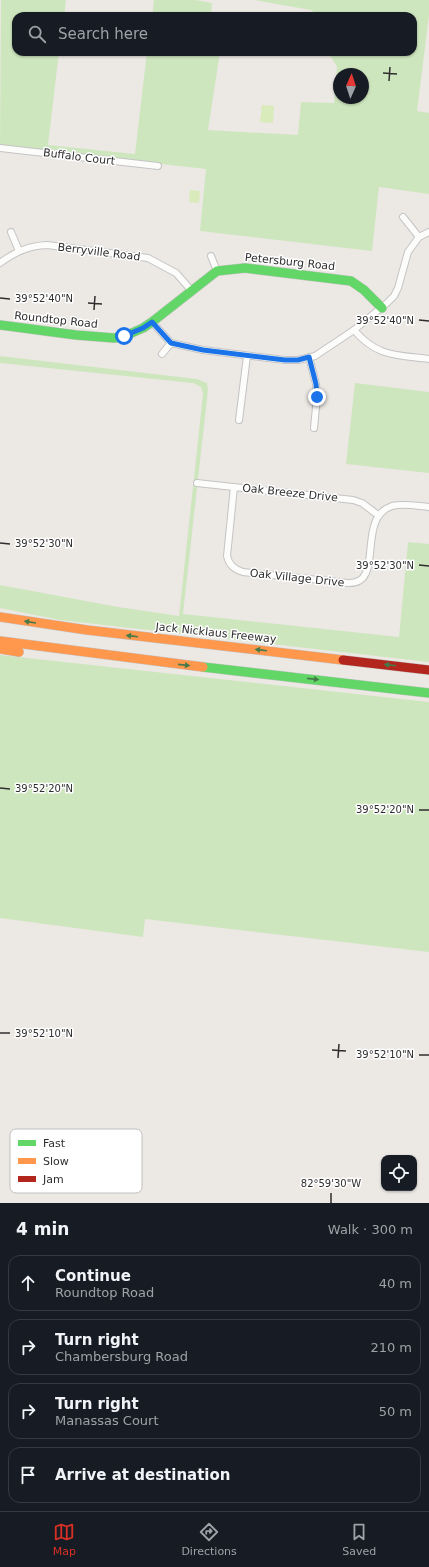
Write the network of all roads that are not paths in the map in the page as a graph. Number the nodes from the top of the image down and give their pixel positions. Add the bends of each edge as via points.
1 (0, 148) edge
2 (158, 166) dead end
3 (403, 217) dead end
4 (11, 232) dead end
5 (429, 232) edge
6 (419, 237) junction
7 (19, 251) junction
8 (211, 256) dead end
9 (0, 263) edge
10 (217, 271) junction
11 (191, 290) junction
12 (382, 308) junction
13 (152, 322) junction
14 (0, 325) edge
15 (354, 330) junction
16 (171, 343) junction
17 (162, 354) dead end
18 (247, 356) junction
19 (309, 357) junction
20 (429, 358) edge
21 (239, 420) dead end
22 (314, 428) dead end
23 (197, 483) dead end
24 (234, 487) junction
25 (429, 507) edge
26 (378, 515) junction
27 (0, 618) edge
28 (0, 641) edge
29 (0, 649) edge
30 (145, 661) junction
31 (429, 670) edge
32 (429, 693) edge

1 - 2 street, Buffalo Court
3 - 6 street
4 - 7 street
5 - 6 street
6 - 12 street via 408,252 394,296
7 - 9 street, Berryville Road
7 - 11 street, Berryville Road via 47,245 148,258 176,273
8 - 10 street
10 - 11 main road, Petersburg Road
10 - 12 main road, Petersburg Road via 244,268 351,282 365,290
11 - 13 main road, Roundtop Road
12 - 15 street
13 - 14 main road, Roundtop Road via 124,336 114,338
13 - 16 street
15 - 19 street via 315,356
15 - 20 street via 374,349
16 - 17 street
16 - 18 street
18 - 19 street via 285,360
18 - 21 street
19 - 22 street via 317,397
23 - 24 street, Oak Breeze Drive
24 - 26 street, Oak Breeze Drive via 353,500 362,503
24 - 26 street, Oak Village Drive via 227,552 231,566 243,572 355,583 362,579 367,571
25 - 26 street via 400,505 386,509
31 -> 27 main road, Jack Nicklaus Freeway
28 - 30 main road
29 - 30 main road
30 -> 32 main road

